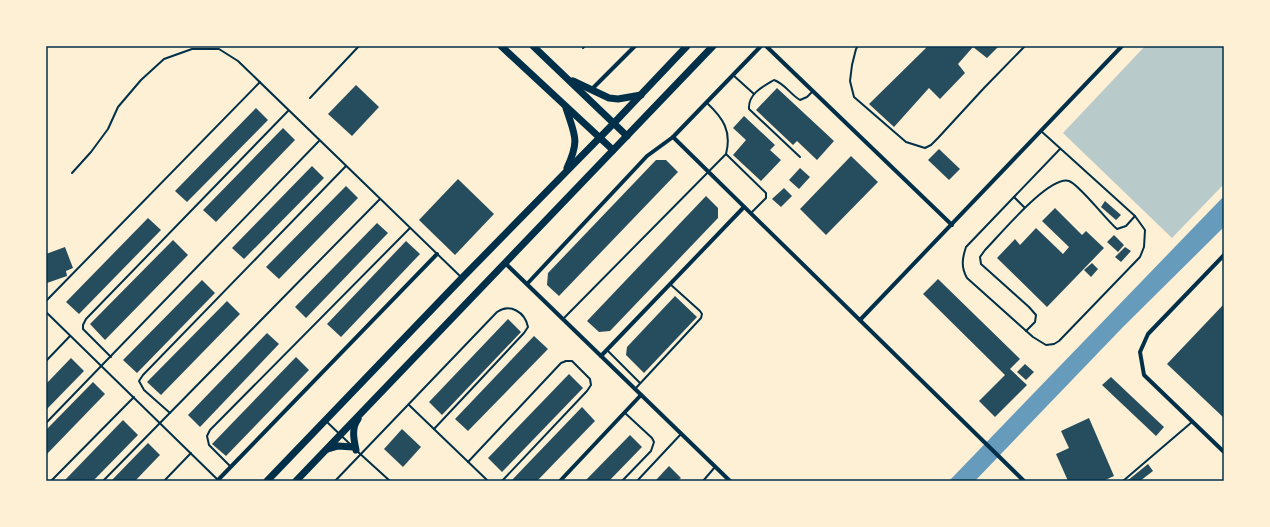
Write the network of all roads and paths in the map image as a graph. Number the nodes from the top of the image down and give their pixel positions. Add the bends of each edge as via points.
1 (359, 46) edge
2 (501, 46) edge
3 (533, 46) edge
4 (635, 46) edge
5 (688, 46) edge
6 (713, 46) edge
7 (761, 46) edge
8 (766, 46) edge
9 (858, 46) edge
10 (1025, 46) edge
11 (1122, 46) edge
12 (733, 74) junction
13 (565, 77) junction
14 (260, 82) junction
15 (591, 90) junction
16 (813, 91) junction
17 (754, 94) junction
18 (641, 95) junction
19 (310, 98) dead end
20 (706, 102) junction
21 (566, 107) junction
22 (288, 111) junction
23 (614, 123) junction
24 (1041, 131) junction
25 (627, 136) junction
26 (673, 136) junction
27 (600, 137) junction
28 (319, 141) junction
29 (1060, 149) junction
30 (613, 150) junction
31 (726, 154) junction
32 (800, 157) dead end
33 (346, 166) junction
34 (708, 171) junction
35 (566, 172) junction
36 (72, 173) dead end
37 (1014, 197) junction
38 (380, 199) junction
39 (744, 207) junction
40 (1024, 207) junction
41 (751, 213) junction
42 (1135, 216) junction
43 (952, 225) junction
44 (410, 228) junction
45 (437, 254) junction
46 (1224, 255) edge
47 (505, 263) junction
48 (462, 278) junction
49 (527, 284) junction
50 (670, 284) junction
51 (46, 301) edge
52 (46, 312) edge
53 (563, 319) junction
54 (860, 320) junction
55 (1026, 331) junction
56 (70, 336) junction
57 (607, 350) junction
58 (601, 356) junction
59 (111, 357) junction
60 (46, 361) edge
61 (102, 366) junction
62 (640, 383) junction
63 (635, 389) junction
64 (641, 395) junction
65 (134, 397) junction
66 (409, 405) junction
67 (363, 410) junction
68 (625, 412) junction
69 (170, 413) junction
70 (326, 421) junction
71 (1193, 422) junction
72 (46, 423) edge
73 (160, 423) junction
74 (434, 429) junction
75 (340, 434) junction
76 (681, 434) junction
77 (357, 450) junction
78 (1224, 452) edge
79 (191, 453) junction
80 (322, 454) junction
81 (468, 462) junction
82 (230, 467) junction
83 (715, 467) junction
84 (219, 480) edge
85 (51, 481) edge
86 (103, 481) edge
87 (164, 481) edge
88 (267, 481) edge
89 (296, 481) edge
90 (335, 481) edge
91 (390, 481) edge
92 (488, 481) edge
93 (502, 481) edge
94 (560, 481) edge
95 (622, 481) edge
96 (637, 481) edge
97 (703, 481) edge
98 (730, 481) edge
99 (1024, 481) edge
100 (1123, 481) edge

1 - 19 lane
2 - 21 main road
3 - 13 main road
4 - 15 street
5 - 18 main road
6 - 25 main road
7 - 12 street
8 - 16 street
9 - 10 lane via 850,81 854,96 906,142 925,148 938,138
11 - 24 street
12 - 17 lane
12 - 20 street
13 - 15 main road
13 - 23 main road
14 - 22 lane
14 - 36 lane via 238,61 219,49 192,49 164,60 140,80 118,107 108,129
14 - 51 lane
15 - 18 main road via 614,99
16 - 17 lane via 800,100 780,82 774,80
16 - 43 street
17 - 32 lane via 749,102 749,109
18 - 23 main road
20 - 26 street
20 - 31 lane via 723,122 729,142
21 - 27 main road
21 - 35 main road via 576,146
22 - 28 lane
22 - 59 lane via 86,319 83,329
23 - 25 main road
23 - 27 main road
24 - 29 lane
24 - 43 street
25 - 30 main road
26 - 34 street
26 - 49 street via 647,156
27 - 30 main road
27 - 35 main road
28 - 33 lane
28 - 59 lane
29 - 37 lane
29 - 42 lane
30 - 47 main road
31 - 34 lane
31 - 41 lane via 766,193 766,198
33 - 38 lane
33 - 69 lane via 143,375 139,381 144,390
34 - 39 street
34 - 53 lane
35 - 48 main road
37 - 40 lane
37 - 55 lane via 966,247 962,267 967,278
38 - 44 lane
38 - 69 lane
39 - 41 street
39 - 50 street
40 - 42 lane via 1058,181 1069,181 1079,188 1117,229 1126,226
40 - 55 lane via 980,257 981,264 1036,315 1035,322
41 - 54 street
42 - 55 lane via 1145,230 1144,247 1140,257 1059,341 1046,345
43 - 54 street
44 - 45 lane
44 - 82 lane via 210,430 206,436 209,445
45 - 48 lane
45 - 82 street
46 - 71 street via 1148,334 1140,352 1144,375
47 - 49 street
47 - 67 main road
48 - 70 main road
49 - 53 street
50 - 57 street
50 - 62 lane via 700,311 701,318
52 - 56 lane
53 - 58 street
54 - 99 street
56 - 60 lane
56 - 61 lane
57 - 58 street
57 - 62 lane
58 - 63 street
59 - 61 lane
61 - 65 lane
61 - 72 lane
62 - 63 lane
63 - 64 street
64 - 68 street
64 - 76 street
65 - 73 lane
65 - 85 lane
66 - 74 lane
66 - 74 lane via 497,312 503,308 510,308 527,320 528,327 524,333
66 - 77 lane
67 - 75 main road
67 - 77 main road via 354,432
68 - 94 street
68 - 95 lane via 654,442 651,451
69 - 73 lane
70 - 75 lane
70 - 88 main road
71 - 78 street
71 - 100 lane
73 - 79 lane
73 - 86 lane
74 - 81 lane
75 - 77 lane
75 - 80 main road
76 - 83 street
76 - 96 lane
77 - 80 main road via 343,445 330,447
77 - 90 lane
77 - 91 lane
79 - 84 lane
79 - 87 lane
80 - 89 main road
81 - 92 lane
81 - 93 lane via 561,363 572,361 590,379 591,385
82 - 84 street
83 - 97 lane
83 - 98 street

